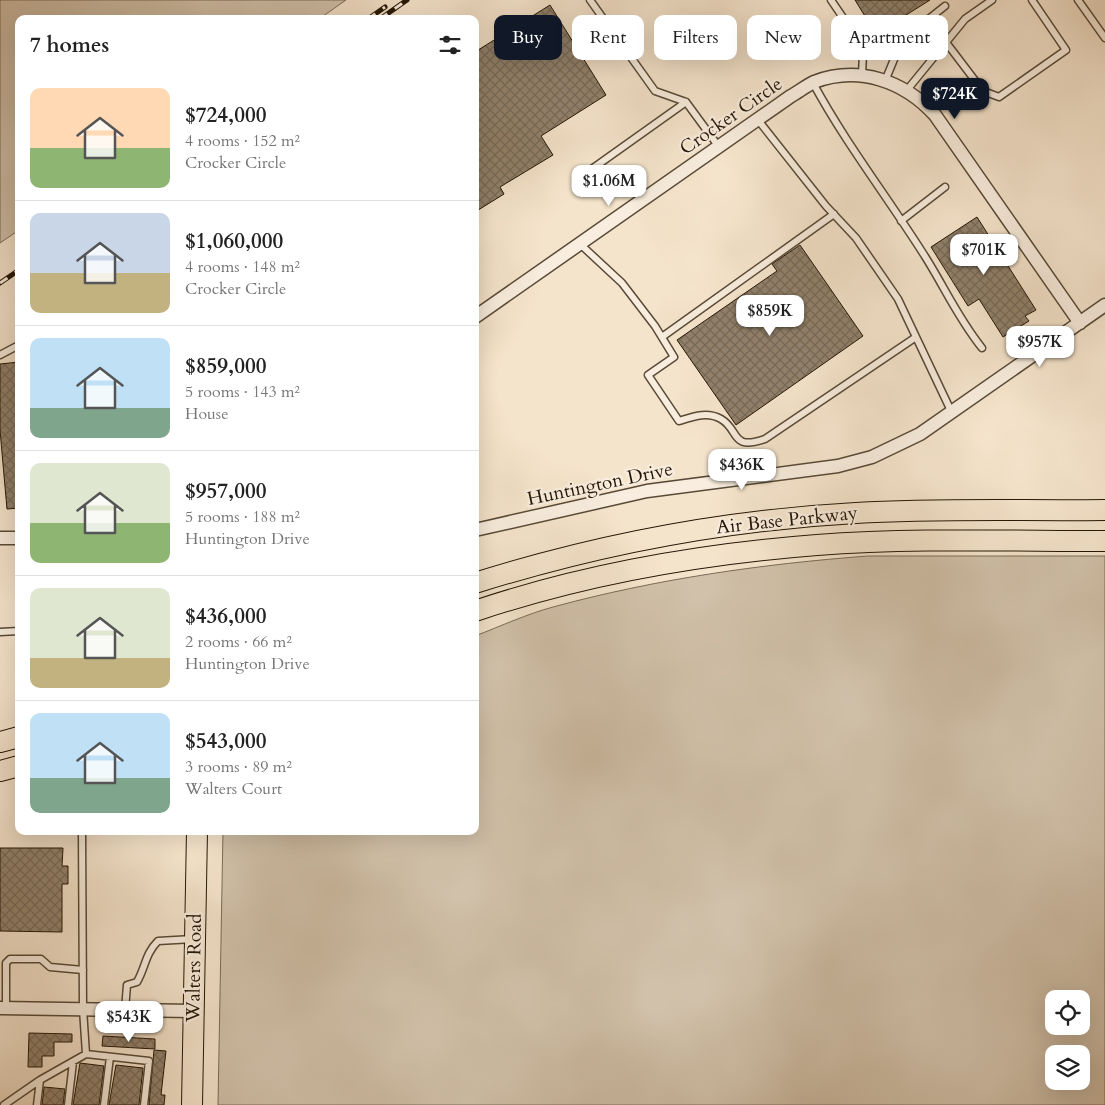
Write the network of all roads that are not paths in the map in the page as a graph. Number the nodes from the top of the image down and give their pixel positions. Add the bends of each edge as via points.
1 (590, 0) edge
2 (831, 0) edge
3 (992, 0) edge
4 (1032, 0) edge
5 (1078, 0) edge
6 (945, 6) dead end
7 (948, 38) edge
8 (1105, 38) edge
9 (948, 45) edge
10 (930, 60) edge
11 (862, 75) junction
12 (885, 81) junction
13 (813, 83) junction
14 (907, 90) junction
15 (686, 102) junction
16 (758, 120) junction
17 (719, 147) junction
18 (582, 176) dead end
19 (945, 187) dead end
20 (834, 214) junction
21 (902, 221) junction
22 (580, 244) junction
23 (1105, 305) edge
24 (479, 314) edge
25 (1080, 323) junction
26 (662, 337) junction
27 (916, 337) junction
28 (15, 347) edge
29 (982, 348) dead end
30 (0, 355) edge
31 (952, 413) junction
32 (1105, 510) edge
33 (479, 529) edge
34 (0, 538) edge
35 (15, 538) edge
36 (1105, 541) edge
37 (479, 582) edge
38 (479, 610) edge
39 (15, 631) edge
40 (0, 632) edge
41 (15, 738) edge
42 (0, 742) edge
43 (15, 767) edge
44 (0, 771) edge
45 (82, 835) edge
46 (197, 835) edge
47 (194, 939) junction
48 (83, 970) junction
49 (3, 1008) edge
50 (83, 1009) junction
51 (125, 1010) junction
52 (192, 1011) junction
53 (86, 1054) junction
54 (110, 1057) junction
55 (73, 1062) junction
56 (40, 1080) junction
57 (4, 1105) edge
58 (37, 1105) edge
59 (68, 1105) edge
60 (104, 1105) edge
61 (144, 1105) edge
62 (192, 1105) edge

1 - 15 lane via 655,91
2 - 11 lane via 861,44
3 - 7 lane via 965,19
4 - 9 lane via 1066,50 999,97 982,90
5 - 8 lane
6 - 12 lane via 902,40
10 - 14 lane
11 - 12 street, Crocker Circle
11 - 13 street, Crocker Circle
12 - 14 street, Crocker Circle
13 - 16 street, Crocker Circle
13 - 21 lane via 830,114
14 - 25 street, Crocker Circle via 935,115
15 - 17 lane
15 - 18 lane
16 - 17 street, Crocker Circle
16 - 20 lane
17 - 22 street, Crocker Circle
19 - 21 lane
20 - 26 lane
20 - 27 lane via 856,238 898,299
21 - 29 lane via 963,324
22 - 24 street, Crocker Circle
22 - 26 lane via 622,283
23 - 25 street, Huntington Drive
25 - 31 street, Huntington Drive
26 - 27 lane via 674,357 648,375 679,421 702,414 721,419 738,439 751,444 765,439
27 - 31 lane
28 - 30 lane
31 - 33 street, Huntington Drive via 896,447 838,466 647,491
32 - 37 main road, Air Base Parkway via 929,511 778,519 612,546
34 - 35 street
36 - 38 main road, Air Base Parkway via 918,542 777,549 617,573 530,593
39 - 40 lane
41 - 42 main road
43 - 44 main road
45 - 48 lane
46 - 47 main road, Walters Road
47 - 51 lane via 158,941 148,951 144,970 137,982 127,985
47 - 52 main road, Walters Road
48 - 49 lane via 50,967 41,959 10,959 6,963
48 - 50 lane
49 - 50 street
50 - 51 street
50 - 53 lane
51 - 52 street
52 - 62 main road, Walters Road
53 - 54 lane
53 - 55 lane
54 - 60 lane
54 - 61 lane via 149,1061
55 - 56 lane
55 - 59 lane
56 - 57 lane
56 - 58 lane

